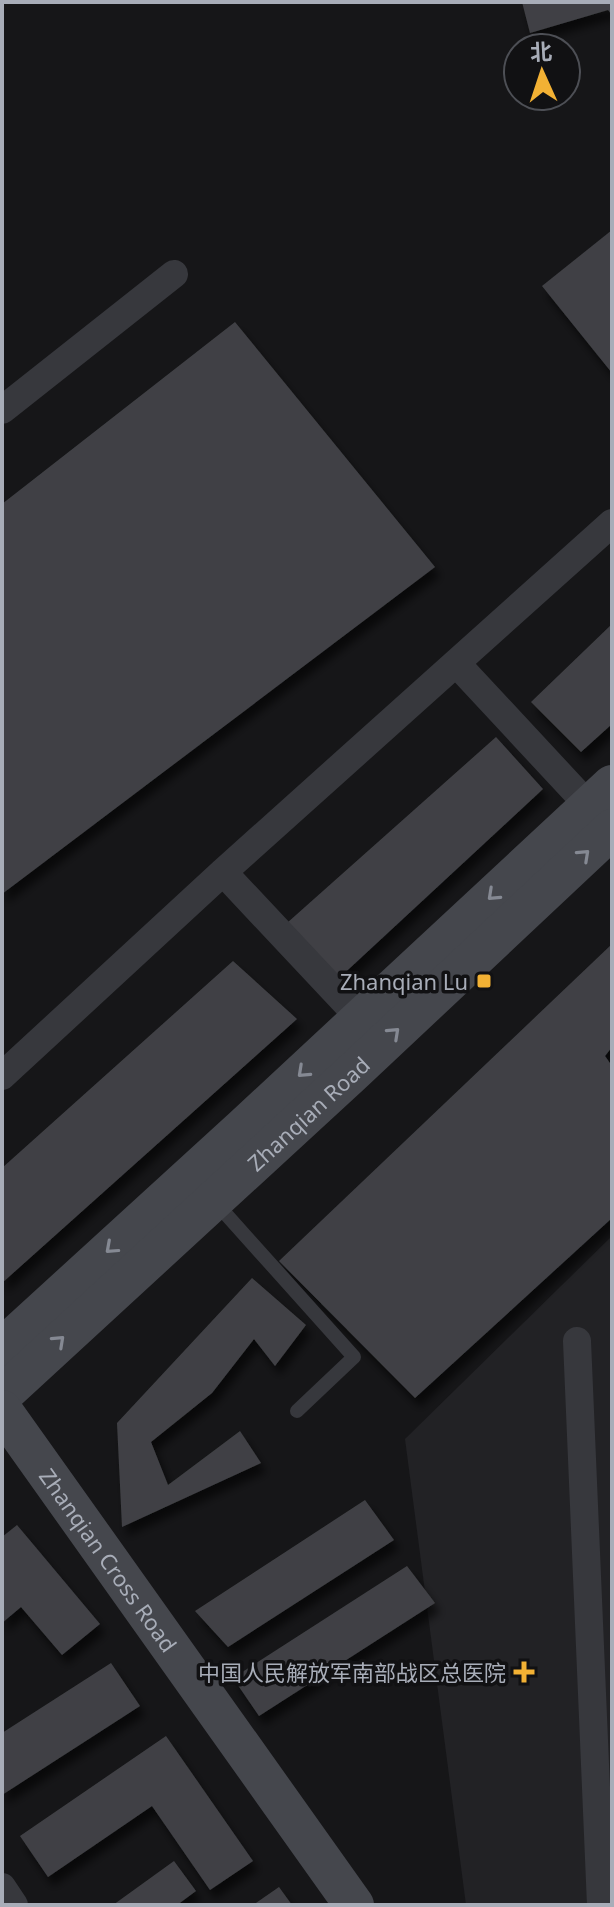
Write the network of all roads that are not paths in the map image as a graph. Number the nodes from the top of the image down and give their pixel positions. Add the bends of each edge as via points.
1 (174, 274) dead end
2 (2, 410) edge
3 (612, 523) edge
4 (456, 663) junction
5 (604, 807) edge
6 (223, 872) junction
7 (360, 1018) junction
8 (2, 1076) edge
9 (213, 1200) junction
10 (577, 1341) dead end
11 (2, 1348) edge
12 (2, 1395) edge
13 (2, 1410) edge
14 (297, 1411) dead end
15 (354, 1905) edge
16 (601, 1905) edge

1 - 2 street
3 - 4 street
4 - 5 street
4 - 6 street
5 -> 7 street, Zhanqian Road
9 -> 5 street, Zhanqian Road
6 - 7 street
6 - 8 street
7 -> 11 street, Zhanqian Road
12 -> 9 street, Zhanqian Road
9 - 14 lane via 354,1357
10 - 16 street
13 - 15 street, Zhanqian Cross Road

